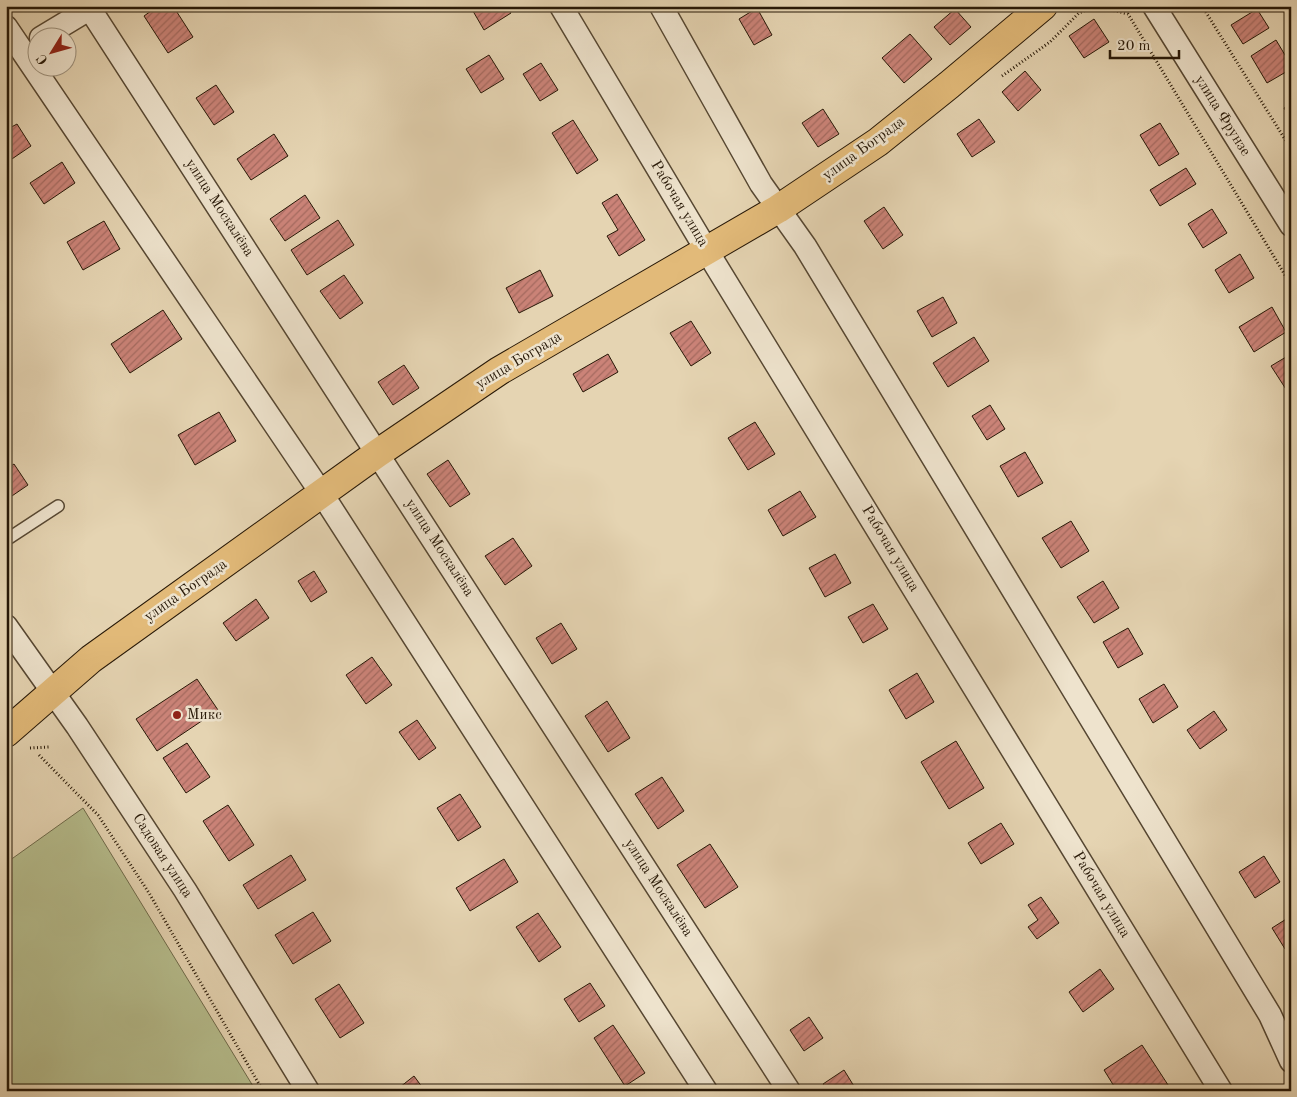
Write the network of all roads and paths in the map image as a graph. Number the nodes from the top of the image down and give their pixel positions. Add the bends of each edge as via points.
1 (560, 6) edge
2 (661, 6) edge
3 (1043, 6) edge
4 (1154, 6) edge
5 (1202, 6) edge
6 (90, 7) edge
7 (1128, 14) dead end
8 (6, 28) edge
9 (57, 28) edge
10 (21, 49) edge
11 (1291, 149) edge
12 (778, 209) junction
13 (1291, 225) edge
14 (707, 251) junction
15 (1291, 285) edge
16 (378, 453) junction
17 (322, 494) junction
18 (58, 506) dead end
19 (6, 540) edge
20 (6, 626) edge
21 (53, 692) junction
22 (6, 733) edge
23 (49, 747) dead end
24 (30, 748) dead end
25 (39, 755) dead end
26 (1291, 1061) edge
27 (263, 1091) edge
28 (308, 1091) edge
29 (706, 1091) edge
30 (789, 1091) edge
31 (1222, 1091) edge

1 - 14 street, Рабочая улица
2 - 12 street
3 - 12 main road, улица Бограда via 878,142
4 - 13 street, улица Фрунзе
5 - 11 path
6 - 9 street
6 - 16 street, улица Москалёва
7 - 15 path
8 - 10 street
10 - 17 street
12 - 14 main road, улица Бограда
12 - 26 street via 805,246 1265,1006
14 - 16 main road, улица Бограда via 499,371
14 - 31 street, Рабочая улица
16 - 17 main road, улица Бограда
16 - 30 street, улица Москалёва
17 - 21 main road, улица Бограда via 91,659
17 - 29 street
18 - 19 lane
20 - 21 street, Садовая улица
21 - 22 main road, улица Бограда
21 - 28 street, Садовая улица via 179,882
23 - 24 path
25 - 27 path via 98,815 149,894

